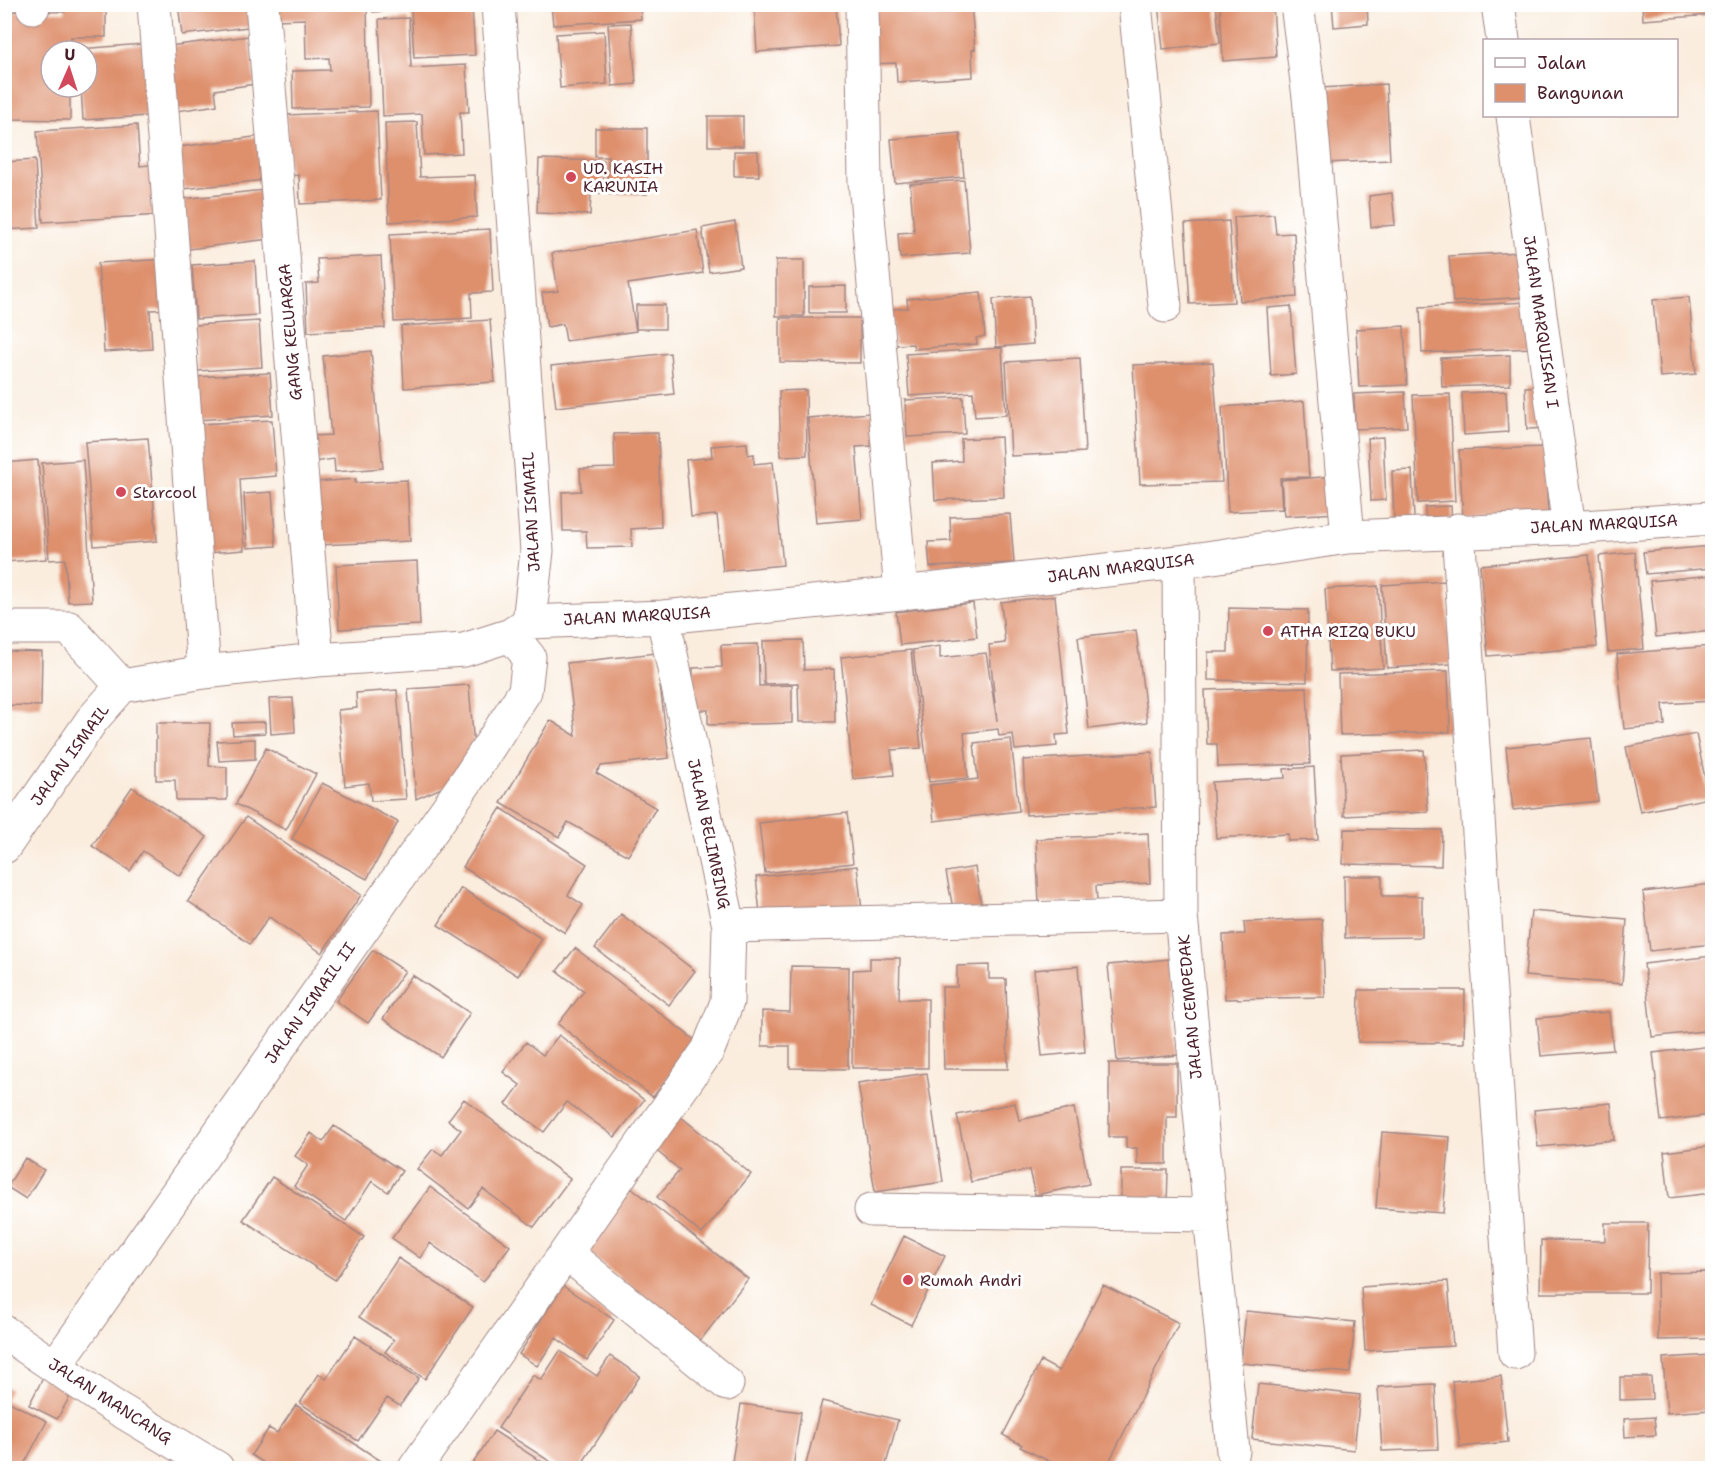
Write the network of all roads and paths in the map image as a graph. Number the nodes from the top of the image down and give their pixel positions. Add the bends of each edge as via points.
1 (154, 4) edge
2 (262, 4) edge
3 (498, 4) edge
4 (862, 4) edge
5 (1135, 4) edge
6 (1296, 4) edge
7 (1498, 4) edge
8 (1503, 39) edge
9 (1513, 117) edge
10 (1165, 306) dead end
11 (1713, 518) edge
12 (1569, 528) junction
13 (1458, 531) junction
14 (1348, 537) junction
15 (1179, 562) junction
16 (901, 593) junction
17 (663, 617) junction
18 (4, 628) edge
19 (520, 628) junction
20 (317, 660) junction
21 (204, 672) junction
22 (123, 686) junction
23 (4, 847) edge
24 (1181, 915) junction
25 (729, 926) junction
26 (871, 1210) dead end
27 (1209, 1215) junction
28 (566, 1253) junction
29 (4, 1332) edge
30 (1515, 1353) dead end
31 (56, 1365) junction
32 (727, 1384) dead end
33 (1233, 1450) dead end
34 (217, 1468) edge
35 (415, 1468) edge

1 - 21 street
2 - 20 street, GANG KELUARGA
3 - 19 street, JALAN ISMAIL via 537,551
4 - 16 street via 865,182
5 - 10 street
6 - 14 street via 1310,109
7 - 8 street
9 - 12 street, JALAN MARQUISAN I
11 - 12 street, JALAN MARQUISA
12 - 13 street, JALAN MARQUISA
13 - 14 street, JALAN MARQUISA
13 - 30 street
14 - 15 street, JALAN MARQUISA
15 - 16 street, JALAN MARQUISA
15 - 24 street, JALAN CEMPEDAK
16 - 17 street, JALAN MARQUISA
17 - 19 street, JALAN MARQUISA
17 - 25 street, JALAN BELIMBING
18 - 22 street via 69,628
19 - 20 street via 464,650
19 - 31 street, JALAN ISMAIL II via 529,657 525,691 461,789
20 - 21 street
21 - 22 street
22 - 23 street, JALAN ISMAIL via 92,720
24 - 25 street
24 - 27 street, JALAN CEMPEDAK
25 - 28 street, JALAN BELIMBING via 727,1002 708,1050
26 - 27 street
27 - 33 street, JALAN CEMPEDAK
28 - 32 street
28 - 35 street, JALAN BELIMBING
29 - 31 street, JALAN MANCANG
31 - 34 street, JALAN MANCANG via 110,1404

